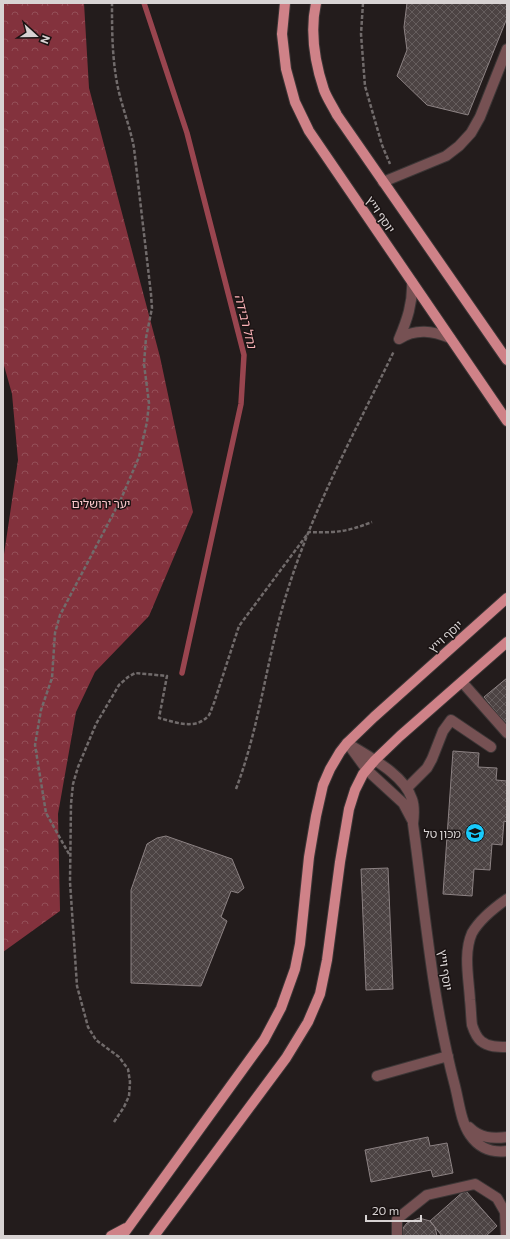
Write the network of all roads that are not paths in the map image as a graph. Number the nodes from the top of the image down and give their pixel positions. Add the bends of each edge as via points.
1 (285, 3) edge
2 (316, 3) edge
3 (507, 49) edge
4 (383, 182) junction
5 (412, 282) junction
6 (450, 338) junction
7 (507, 360) edge
8 (507, 421) edge
9 (507, 598) edge
10 (507, 642) edge
11 (462, 682) junction
12 (507, 733) edge
13 (347, 743) junction
14 (491, 747) dead end
15 (375, 760) junction
16 (367, 770) junction
17 (407, 788) junction
18 (413, 824) junction
19 (507, 900) edge
20 (507, 1047) edge
21 (448, 1056) junction
22 (377, 1076) dead end
23 (463, 1118) junction
24 (507, 1137) edge
25 (507, 1151) edge
26 (130, 1226) junction
27 (111, 1236) edge
28 (122, 1236) edge
29 (154, 1236) edge
30 (397, 1236) edge
31 (506, 1236) edge

1 - 5 main road, יוסף וייץ via 282,34 286,69 295,102 310,131
2 - 4 main road, יוסף וייץ via 313,33 317,63 325,90 337,115
3 - 4 street via 480,117 471,133 459,146 446,156
4 - 7 main road, יוסף וייץ
5 - 6 main road, יוסף וייץ
5 - 6 street via 412,303 400,339 412,332 438,334
6 - 8 main road, יוסף וייץ
9 - 13 main road, יוסף וייץ
10 - 11 main road
11 - 12 street
11 - 15 main road
13 - 15 street, יוסף וייץ
13 - 16 street, יוסף וייץ
13 - 26 main road via 323,785 309,857 299,950 281,1008 264,1040
14 - 17 street via 451,720 443,731 432,759
15 - 16 main road
15 - 17 street, יוסף וייץ
16 - 18 street, יוסף וייץ via 404,803
16 - 29 main road via 355,790 349,809 327,960 320,994 308,1022 286,1058
17 - 18 street, יוסף וייץ via 413,800
18 - 21 street, יוסף וייץ via 436,998
19 - 20 street via 482,919 474,930 469,944 468,966 472,1024 476,1035 489,1045
21 - 22 street
21 - 23 street, יוסף וייץ
23 - 24 street, יוסף וייץ via 475,1133 491,1138
23 - 25 street, יוסף וייץ via 475,1142 491,1151
26 - 27 main road
26 - 28 main road
30 - 31 street via 397,1219 427,1195 475,1184 497,1198 505,1212

